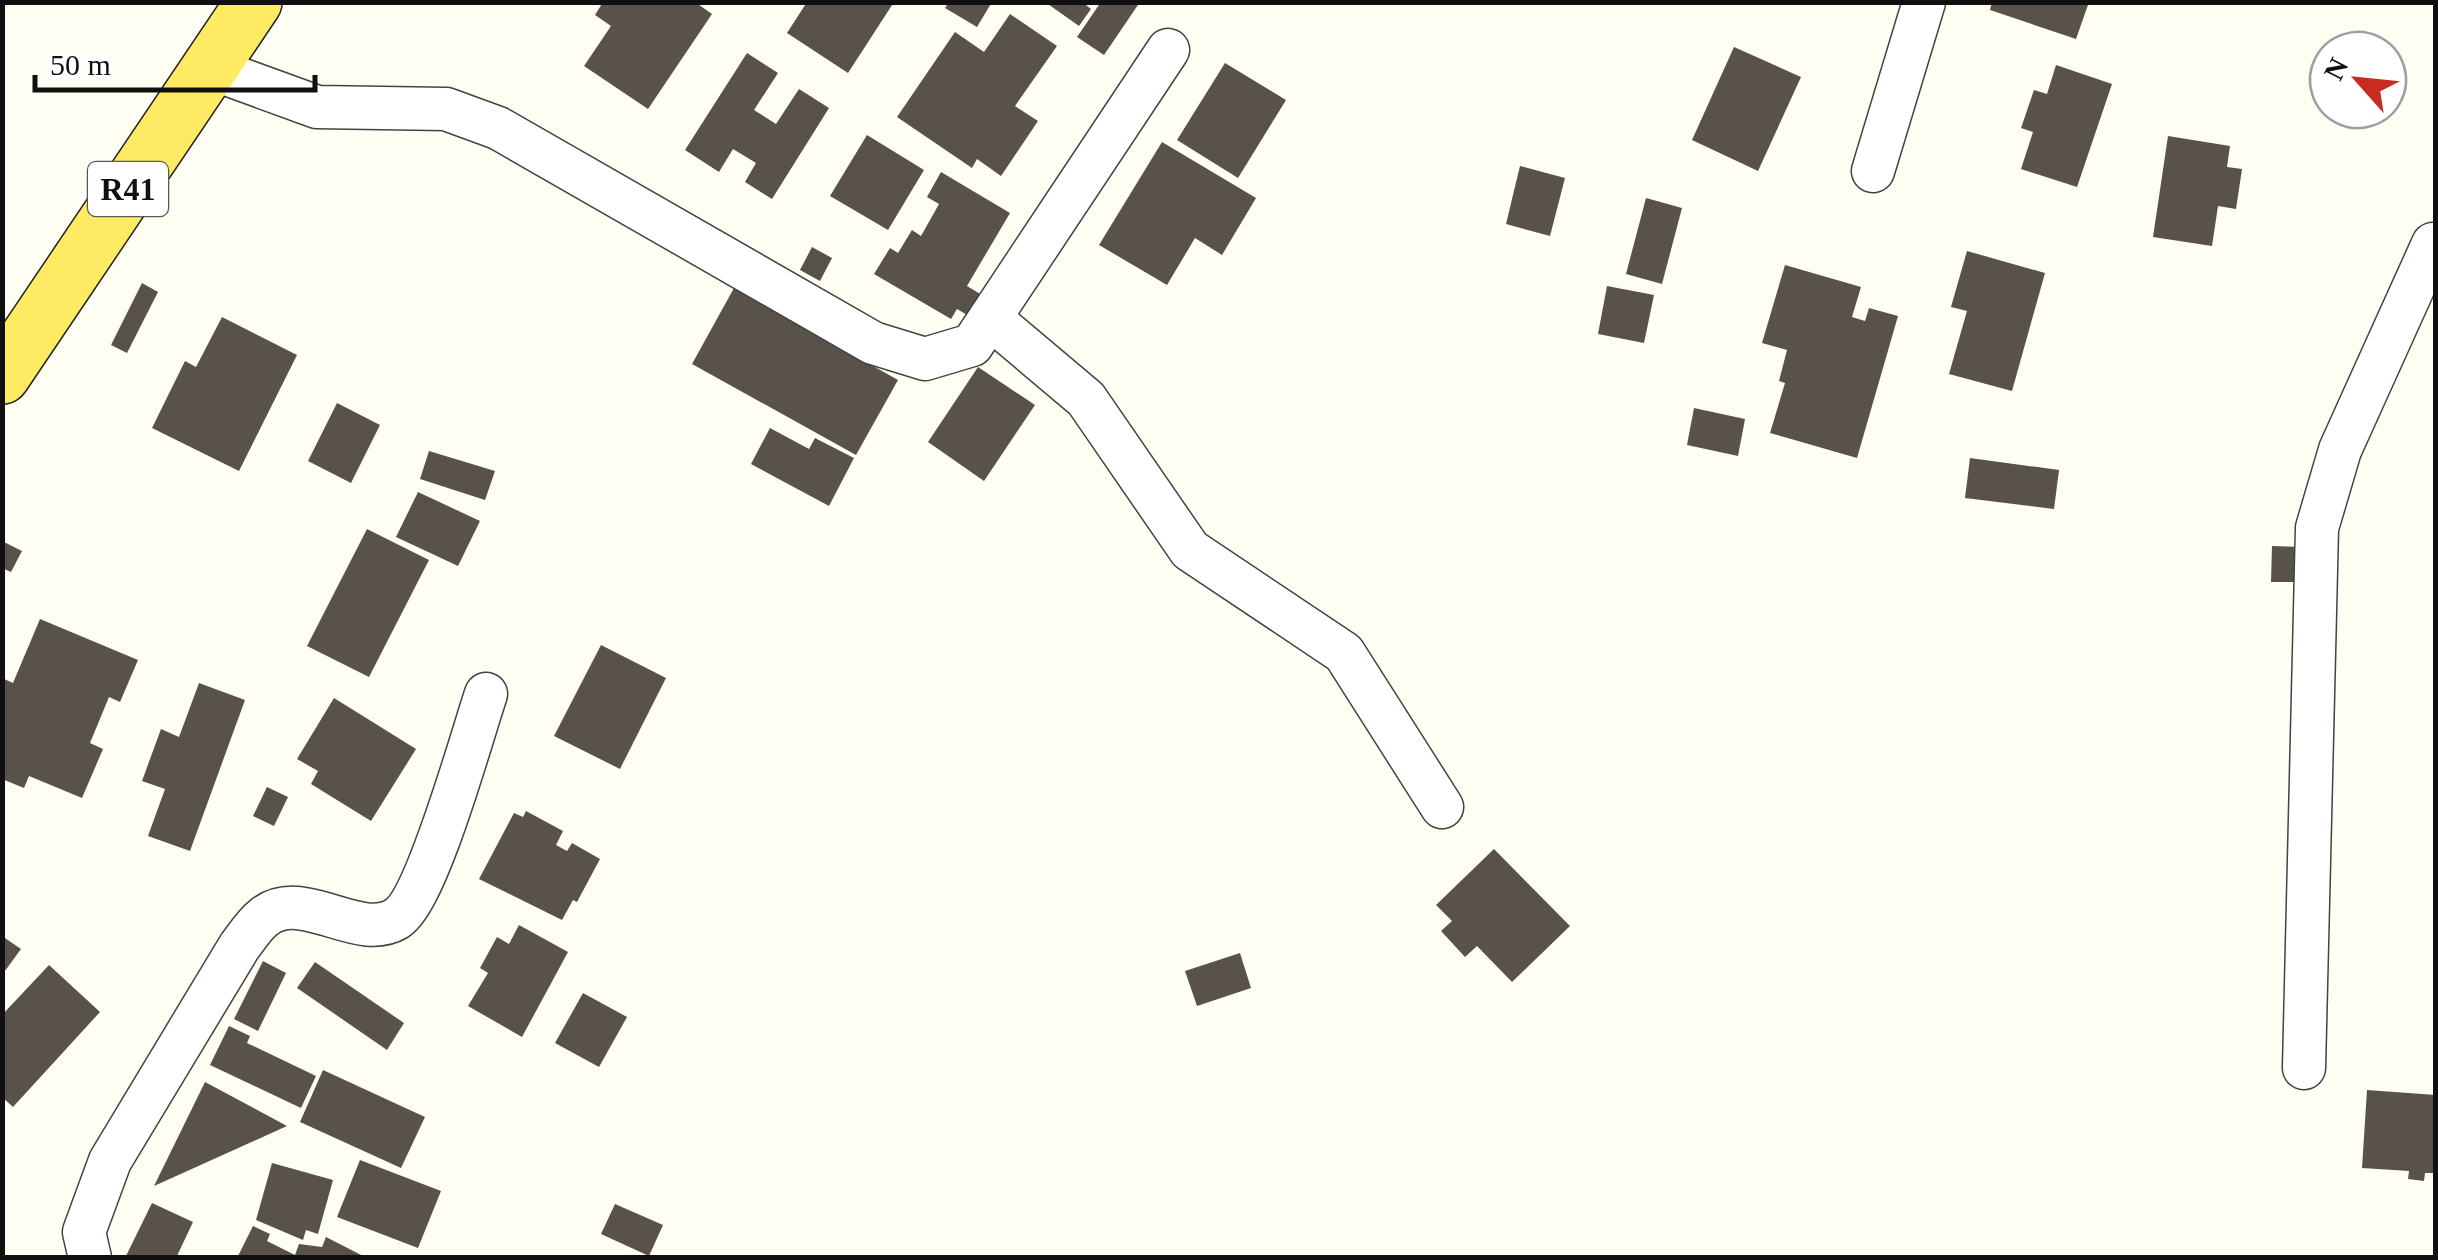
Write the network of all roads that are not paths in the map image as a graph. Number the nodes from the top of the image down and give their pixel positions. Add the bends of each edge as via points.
1 (254, 2) edge
2 (1924, 2) edge
3 (1168, 50) dead end
4 (210, 68) junction
5 (1873, 170) dead end
6 (2435, 237) edge
7 (990, 318) junction
8 (2, 376) edge
9 (486, 694) dead end
10 (1442, 807) dead end
11 (2304, 1068) dead end
12 (90, 1258) edge

1 - 4 main road, R41
2 - 5 street
3 - 7 street
4 - 7 street via 316,107 446,109 498,128 873,343 925,359 972,344
4 - 8 main road, R41
6 - 11 street via 2340,450 2317,528
7 - 10 street via 1086,400 1190,550 1344,653
9 - 12 street via 419,892 396,919 373,924 296,908 265,915 110,1161 84,1232

